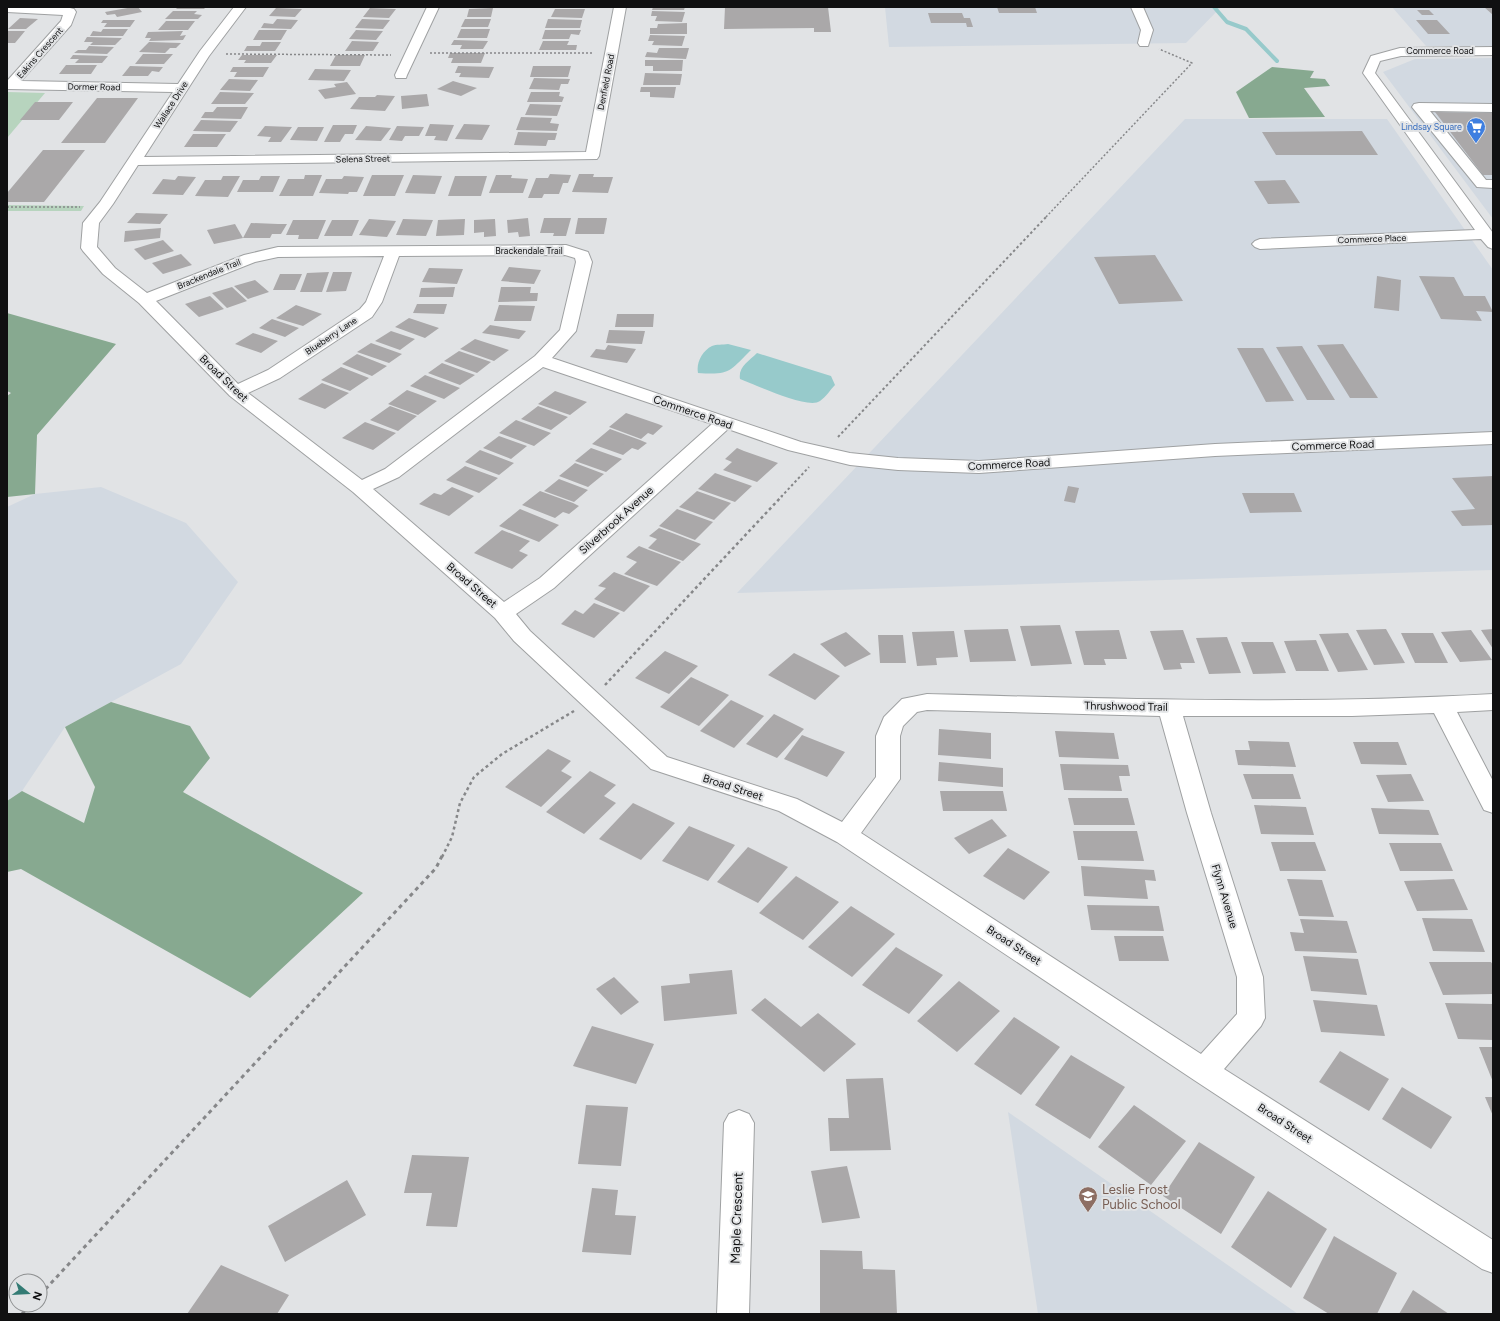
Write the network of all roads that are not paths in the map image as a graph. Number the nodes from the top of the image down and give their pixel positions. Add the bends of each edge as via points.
1 (240, 7) edge
2 (433, 7) edge
3 (620, 7) edge
4 (1137, 7) edge
5 (7, 8) edge
6 (1144, 43) road end
7 (1493, 51) edge
8 (402, 75) dead end
9 (9, 85) edge
10 (182, 88) junction
11 (1493, 108) edge
12 (592, 156) joint
13 (134, 161) junction
14 (1493, 184) edge
15 (106, 204) joint
16 (1489, 239) edge
17 (1260, 244) dead end
18 (393, 252) junction
19 (145, 300) junction
20 (541, 360) junction
21 (236, 392) junction
22 (724, 423) junction
23 (1493, 438) edge
24 (360, 488) junction
25 (503, 613) junction
26 (1493, 702) edge
27 (1442, 706) junction
28 (1170, 707) junction
29 (1493, 804) edge
30 (846, 835) junction
31 (1204, 1071) junction
32 (738, 1122) dead end
33 (1493, 1258) edge
34 (733, 1314) edge

1 - 10 street, Wallace Drive
2 - 8 street
3 - 12 street, Denfield Road
4 - 6 street via 1147,30
5 - 9 street, Eakins Crescent via 70,12 67,22
7 - 16 street, Commerce Road via 1400,52 1375,59 1369,73
9 - 10 street, Dormer Road
10 - 13 street, Wallace Drive
11 - 14 street via 1419,107 1482,184
12 - 13 street, Selena Street
13 - 15 street, Wallace Drive
15 - 19 street, Broad Street via 91,223 89,248 109,271
16 - 17 street, Commerce Place
18 - 19 street, Brackendale Trail via 278,252 250,258
18 - 20 street, Brackendale Trail via 566,250 582,255 584,262 568,331
18 - 21 street, Blueberry Lane via 374,302 366,313 274,374
19 - 21 street, Broad Street
20 - 22 street, Commerce Road
20 - 24 street, Brackendale Trail via 392,472
21 - 24 street, Broad Street
22 - 23 street, Commerce Road via 850,459 898,464 979,467 1215,450
22 - 25 street, Silverbrook Avenue via 547,583
24 - 25 street, Broad Street
25 - 30 street, Broad Street via 522,636 659,763 788,805
26 - 27 street, Thrushwood Trail
27 - 28 street, Thrushwood Trail via 1286,711
27 - 29 street
28 - 30 street, Thrushwood Trail via 927,702 910,705 892,723 888,736 888,779
28 - 31 street, Flynn Avenue via 1199,813 1250,977 1251,1018
30 - 31 street, Broad Street
31 - 33 street, Broad Street
32 - 34 street, Maple Crescent

